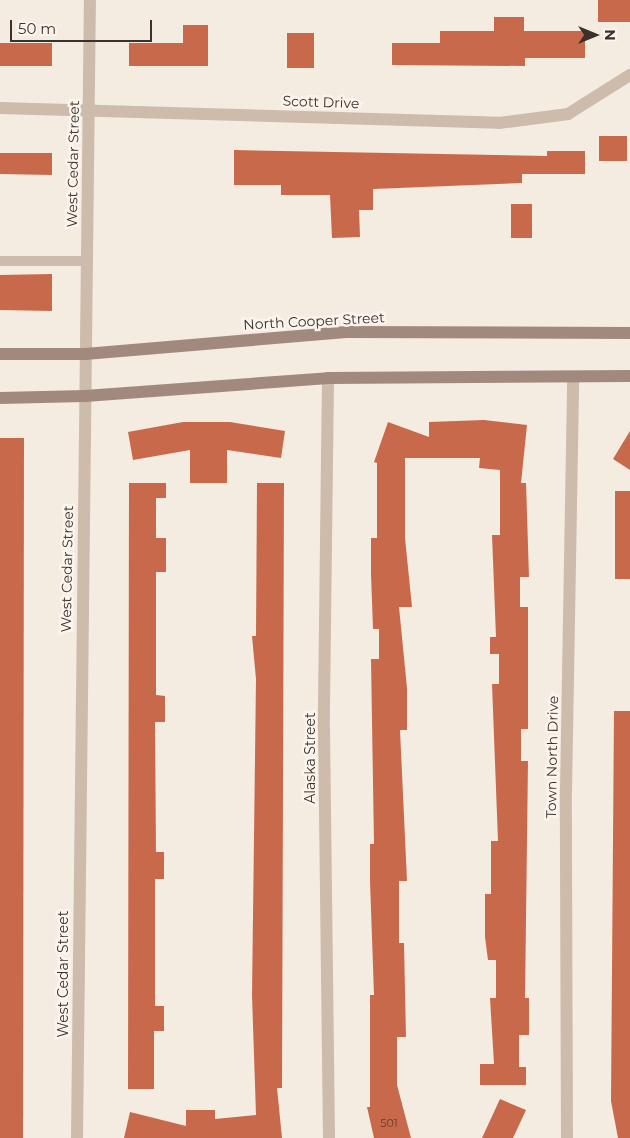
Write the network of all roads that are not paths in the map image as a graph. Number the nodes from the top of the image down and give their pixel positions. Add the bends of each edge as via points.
1 (90, 0) edge
2 (630, 75) edge
3 (0, 108) edge
4 (89, 109) junction
5 (0, 261) edge
6 (87, 261) junction
7 (630, 333) edge
8 (0, 354) edge
9 (85, 354) junction
10 (630, 376) edge
11 (573, 377) junction
12 (328, 378) junction
13 (85, 396) junction
14 (0, 398) edge
15 (77, 1138) edge
16 (329, 1138) edge
17 (567, 1138) edge

1 - 4 street, West Cedar Street
2 - 4 street, Scott Drive via 568,114 499,123
3 - 4 street, Scott Drive
4 - 6 street, West Cedar Street
5 - 6 lane
6 - 9 street, West Cedar Street
7 - 9 main road, North Cooper Street via 346,332
8 - 9 main road, North Cooper Street
9 - 13 street, West Cedar Street
10 - 11 main road
11 - 12 main road
11 - 17 street, Town North Drive via 566,791
12 - 13 main road
12 - 16 street, Alaska Street via 324,729
13 - 14 main road
13 - 15 street, West Cedar Street

